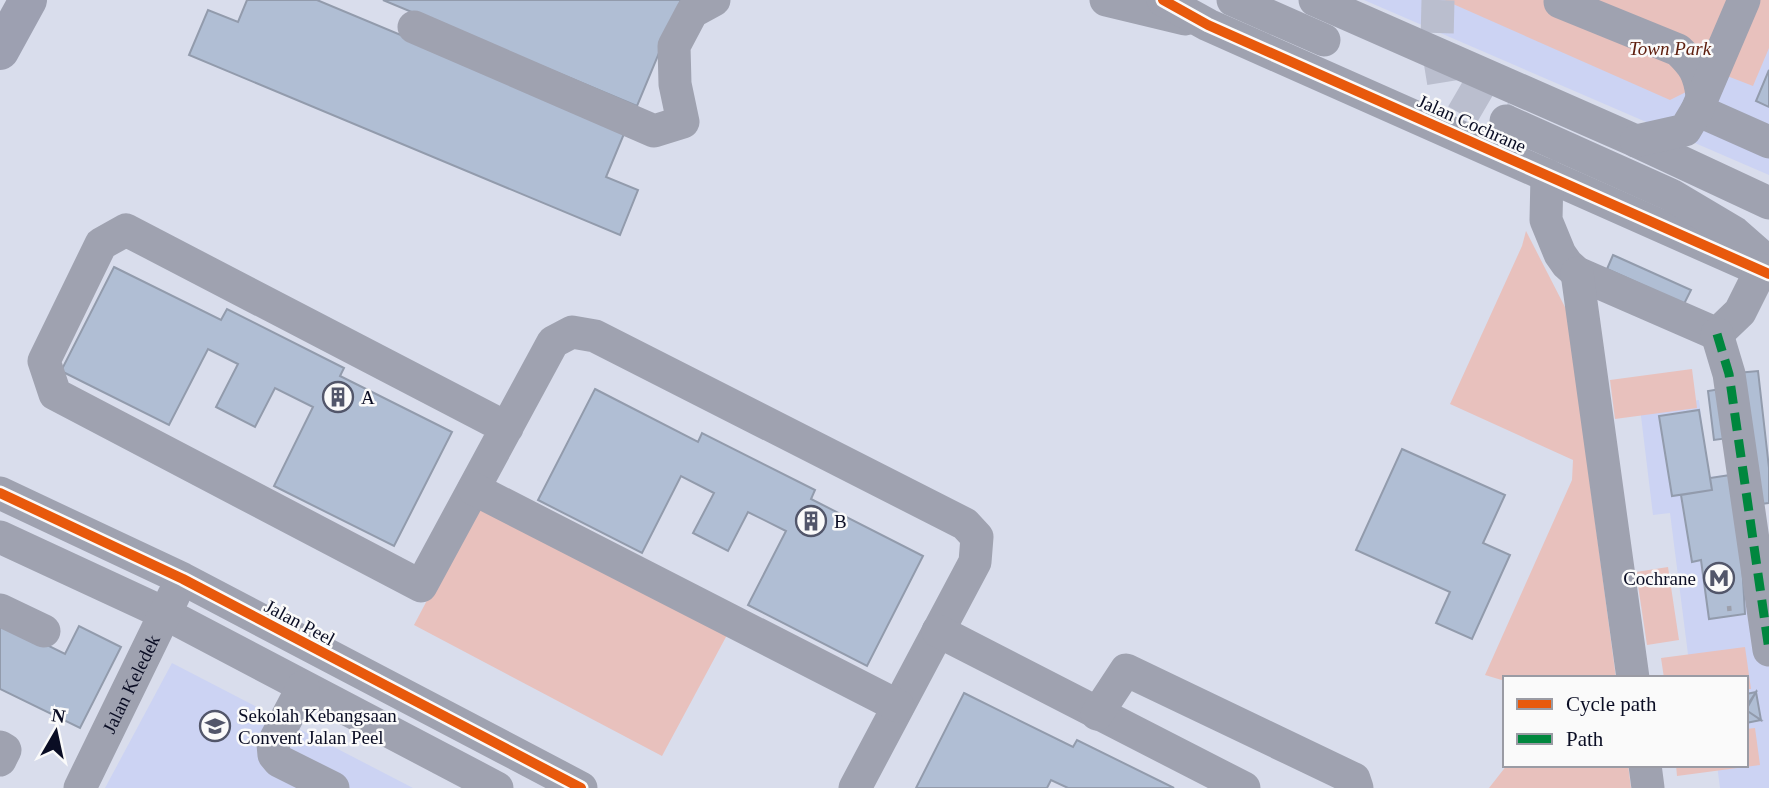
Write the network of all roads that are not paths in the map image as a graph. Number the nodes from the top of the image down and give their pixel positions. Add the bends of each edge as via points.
1 (28, 0) edge
2 (714, 0) edge
3 (1106, 0) edge
4 (1163, 0) edge
5 (1233, 0) edge
6 (1315, 0) edge
7 (1744, 0) edge
8 (1560, 2) dead end
9 (1208, 25) junction
10 (414, 27) dead end
11 (1324, 40) dead end
12 (0, 51) edge
13 (1700, 103) junction
14 (1506, 121) tunnel mouth
15 (1636, 141) junction
16 (1769, 142) edge
17 (1547, 175) junction
18 (1769, 203) edge
19 (1766, 269) edge
20 (1577, 273) junction
21 (1717, 334) junction
22 (507, 428) junction
23 (474, 489) junction
24 (0, 493) edge
25 (0, 537) edge
26 (183, 579) junction
27 (0, 610) edge
28 (164, 613) junction
29 (44, 631) dead end
30 (938, 631) junction
31 (1769, 650) edge
32 (1633, 676) edge
33 (303, 687) junction
34 (898, 706) junction
35 (1097, 714) junction
36 (0, 747) edge
37 (0, 760) edge
38 (1645, 767) edge
39 (80, 788) edge
40 (333, 788) edge
41 (497, 788) edge
42 (581, 788) edge
43 (855, 788) edge
44 (1244, 788) edge
45 (1357, 788) edge
46 (1648, 788) edge

1 - 12 highway
2 - 10 street via 692,12 674,46 683,122 654,131
3 - 9 street
4 - 9 street, Jalan Cochrane
5 - 11 street
6 - 15 street
7 - 13 street
8 - 13 street via 1678,50 1700,76
9 - 17 street, Jalan Cochrane
13 - 15 street via 1685,130
13 - 16 street
14 - 19 street via 1671,195 1735,233
15 - 18 street
17 - 19 street, Jalan Cochrane
17 - 20 street via 1546,220 1560,254
19 - 21 street via 1740,312
20 - 21 street
20 - 32 street
21 - 31 street via 1729,374
22 - 23 street
22 - 23 street via 126,230 101,244 44,361 55,394 421,586
22 - 30 street via 554,342 572,332 595,336 965,524 977,537 975,562
23 - 34 street
24 - 26 street, Jalan Peel
25 - 28 street
26 - 28 street, Jalan Keledek
26 - 42 street, Jalan Peel
27 - 29 street
28 - 33 street
28 - 39 street, Jalan Keledek
30 - 34 street
30 - 35 street
33 - 40 street via 273,744 274,755
33 - 41 street
34 - 43 street
35 - 44 street
35 - 45 street via 1126,670 1354,779
36 - 37 street via 5,750
38 - 46 street

